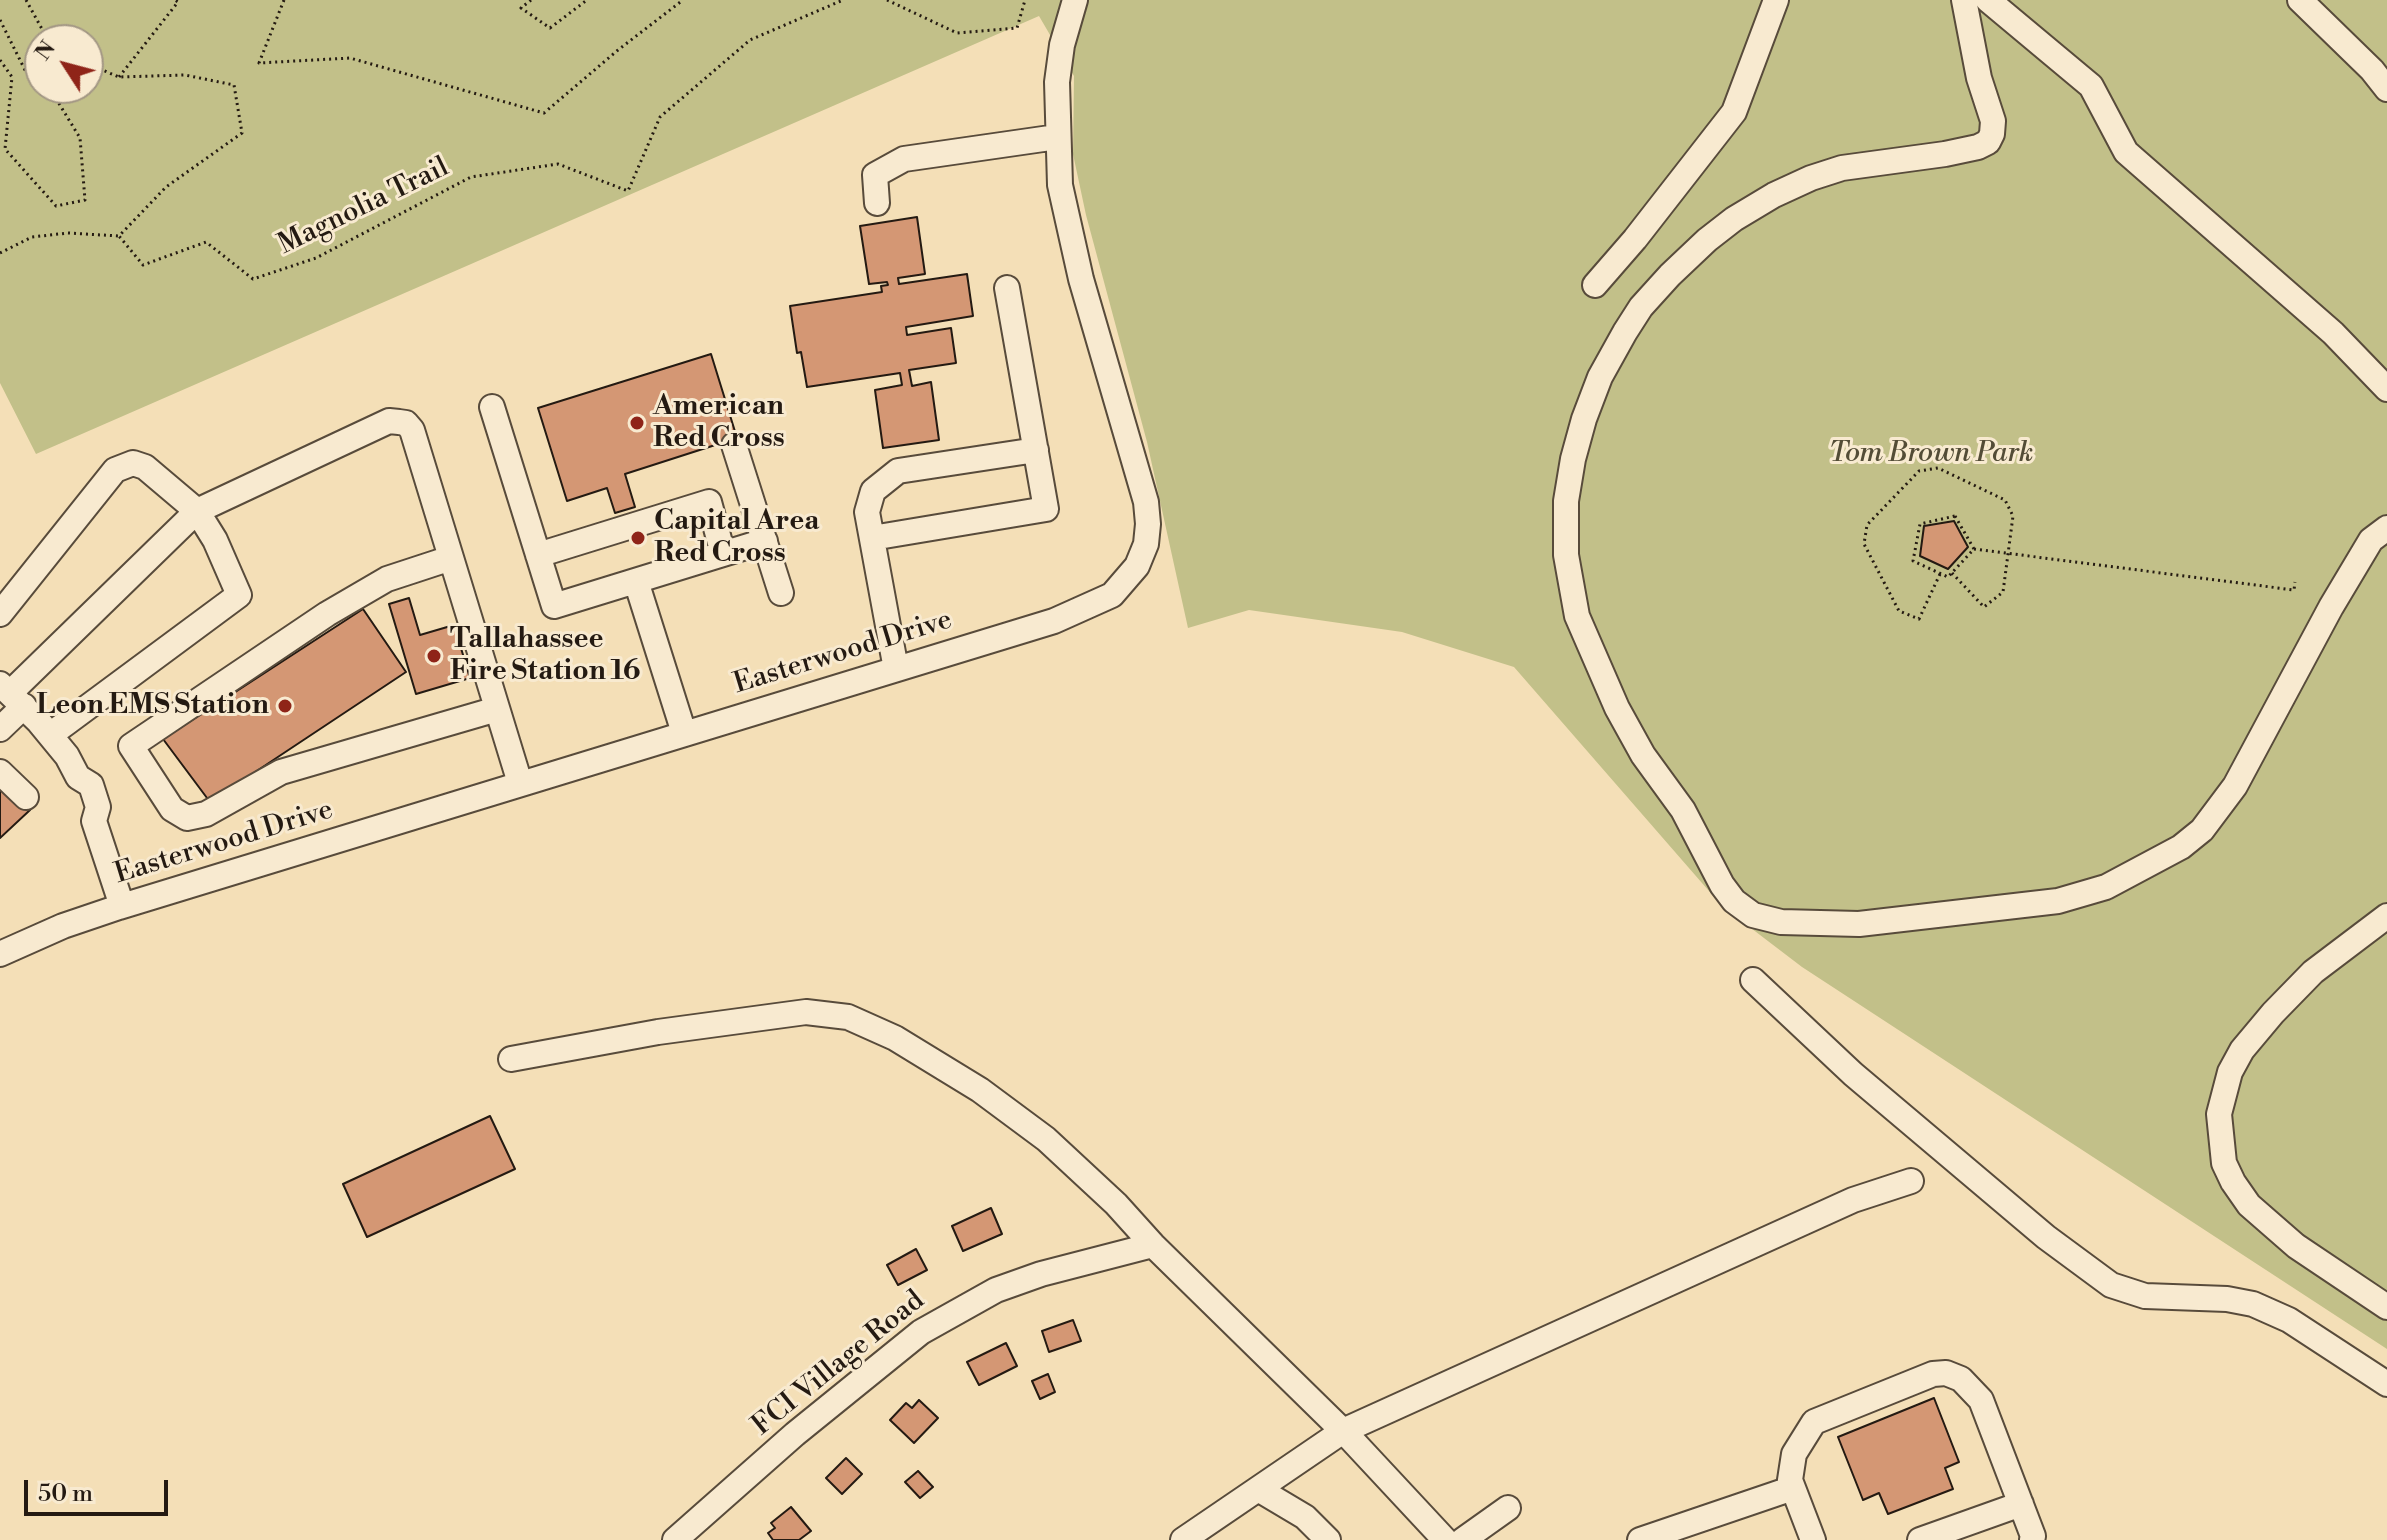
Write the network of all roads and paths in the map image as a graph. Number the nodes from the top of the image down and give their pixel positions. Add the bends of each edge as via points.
1 (26, 0) edge
2 (175, 0) edge
3 (284, 0) edge
4 (531, 0) edge
5 (587, 0) edge
6 (683, 0) edge
7 (843, 0) edge
8 (887, 0) edge
9 (1025, 0) edge
10 (1075, 0) edge
11 (1776, 0) edge
12 (1964, 0) edge
13 (1988, 0) edge
14 (2300, 0) edge
15 (0, 20) edge
16 (39, 24) edge
17 (0, 60) edge
18 (24, 68) edge
19 (104, 71) edge
20 (119, 77) junction
21 (2387, 89) edge
22 (59, 104) edge
23 (1057, 137) junction
24 (877, 203) dead end
25 (119, 236) junction
26 (0, 253) edge
27 (1595, 285) dead end
28 (1007, 288) dead end
29 (2387, 389) edge
30 (492, 407) dead end
31 (734, 445) dead end
32 (1036, 450) junction
33 (197, 511) junction
34 (2387, 528) edge
35 (872, 538) junction
36 (765, 541) junction
37 (1974, 549) junction
38 (723, 554) junction
39 (2008, 554) junction
40 (538, 555) junction
41 (451, 558) junction
42 (1952, 573) junction
43 (1940, 574) junction
44 (636, 581) junction
45 (2295, 582) dead end
46 (781, 593) dead end
47 (0, 614) edge
48 (896, 669) junction
49 (11, 694) edge
50 (497, 709) junction
51 (0, 729) edge
52 (684, 733) junction
53 (50, 735) junction
54 (0, 772) edge
55 (520, 783) junction
56 (26, 797) dead end
57 (122, 906) junction
58 (2387, 916) edge
59 (0, 954) edge
60 (1753, 980) dead end
61 (511, 1059) dead end
62 (1911, 1181) dead end
63 (1153, 1245) junction
64 (2387, 1307) edge
65 (2387, 1384) edge
66 (1343, 1431) junction
67 (1793, 1488) junction
68 (1258, 1489) junction
69 (2021, 1504) junction
70 (1508, 1508) dead end
71 (675, 1540) edge
72 (1183, 1540) edge
73 (1328, 1540) edge
74 (1445, 1540) edge
75 (1463, 1540) edge
76 (1640, 1540) edge
77 (1813, 1540) edge
78 (1920, 1540) edge
79 (2032, 1540) edge

1 - 16 path
2 - 20 path
3 - 6 path via 259,63 350,58 544,113
4 - 5 path via 521,8 550,28
7 - 25 path, Magnolia Trail via 750,40 660,117 628,191 558,164 471,177 316,258 253,279 206,242 143,265
8 - 9 path via 957,33 1017,28
10 - 23 street, Easterwood Drive via 1057,82
11 - 27 street via 1734,112
12 - 34 street via 1993,121 1988,142 1945,154 1842,168 1774,195 1734,219 1641,307 1600,377 1573,459 1566,555 1577,616 1617,708 1734,901 1753,915 1781,922 1859,924 2058,901 2106,887 2181,847 2202,830 2235,786 2331,607 2371,540
13 - 29 street via 2091,86 2126,152 2333,333
14 - 21 street
15 - 18 path
17 - 22 path via 12,77 5,149 56,206 85,200 80,138
19 - 20 path
20 - 25 path via 185,75 234,85 242,133 166,187
23 - 24 street via 904,159 875,175
23 - 48 street, Easterwood Drive via 1069,232 1146,502 1146,544 1126,581 1092,606
25 - 26 path via 32,237
28 - 32 street
30 - 40 street
31 - 36 street
32 - 35 street via 898,471 873,491 867,512
32 - 35 street via 1046,509
33 - 41 street via 389,421 406,423
33 - 47 street via 145,467 123,465
33 - 49 street
33 - 53 street via 239,595
35 - 48 street
36 - 38 street
36 - 46 street
37 - 39 path
37 - 42 path
37 - 43 path via 1955,516 1920,524 1913,561
38 - 40 street via 709,502
38 - 44 street
39 - 42 path via 2003,592 1984,607
39 - 43 path via 2013,516 2005,500 1938,468 1919,471 1867,525 1864,544 1899,611 1919,619
39 - 45 path via 2294,590
40 - 44 street via 554,606
41 - 50 street
41 - 50 street via 387,579 327,614 131,746 172,809 187,818 206,814 281,772
42 - 43 path
44 - 52 street
48 - 52 street, Easterwood Drive
49 - 51 street
49 - 53 street
50 - 55 street
52 - 55 street, Easterwood Drive
53 - 57 street via 78,777 78,797 94,821
54 - 56 street
55 - 57 street, Easterwood Drive
57 - 59 street, Easterwood Drive
58 - 64 street via 2313,972 2273,1013 2230,1072 2219,1114 2224,1163 2249,1205 2296,1246
60 - 65 street via 1853,1074 2111,1285 2145,1296 2253,1304 2289,1320
61 - 63 street via 806,1012 848,1017 895,1038 980,1090 1046,1139
62 - 66 street via 1853,1200
63 - 66 street
63 - 71 street, FCI Village Road via 996,1290 931,1326 872,1370
66 - 68 street
66 - 74 street
67 - 69 street via 1794,1454 1814,1422 1946,1373 1961,1379 1981,1400
67 - 76 street
67 - 77 street
68 - 72 street
68 - 73 street via 1305,1517
69 - 78 street
69 - 79 street
70 - 75 street

